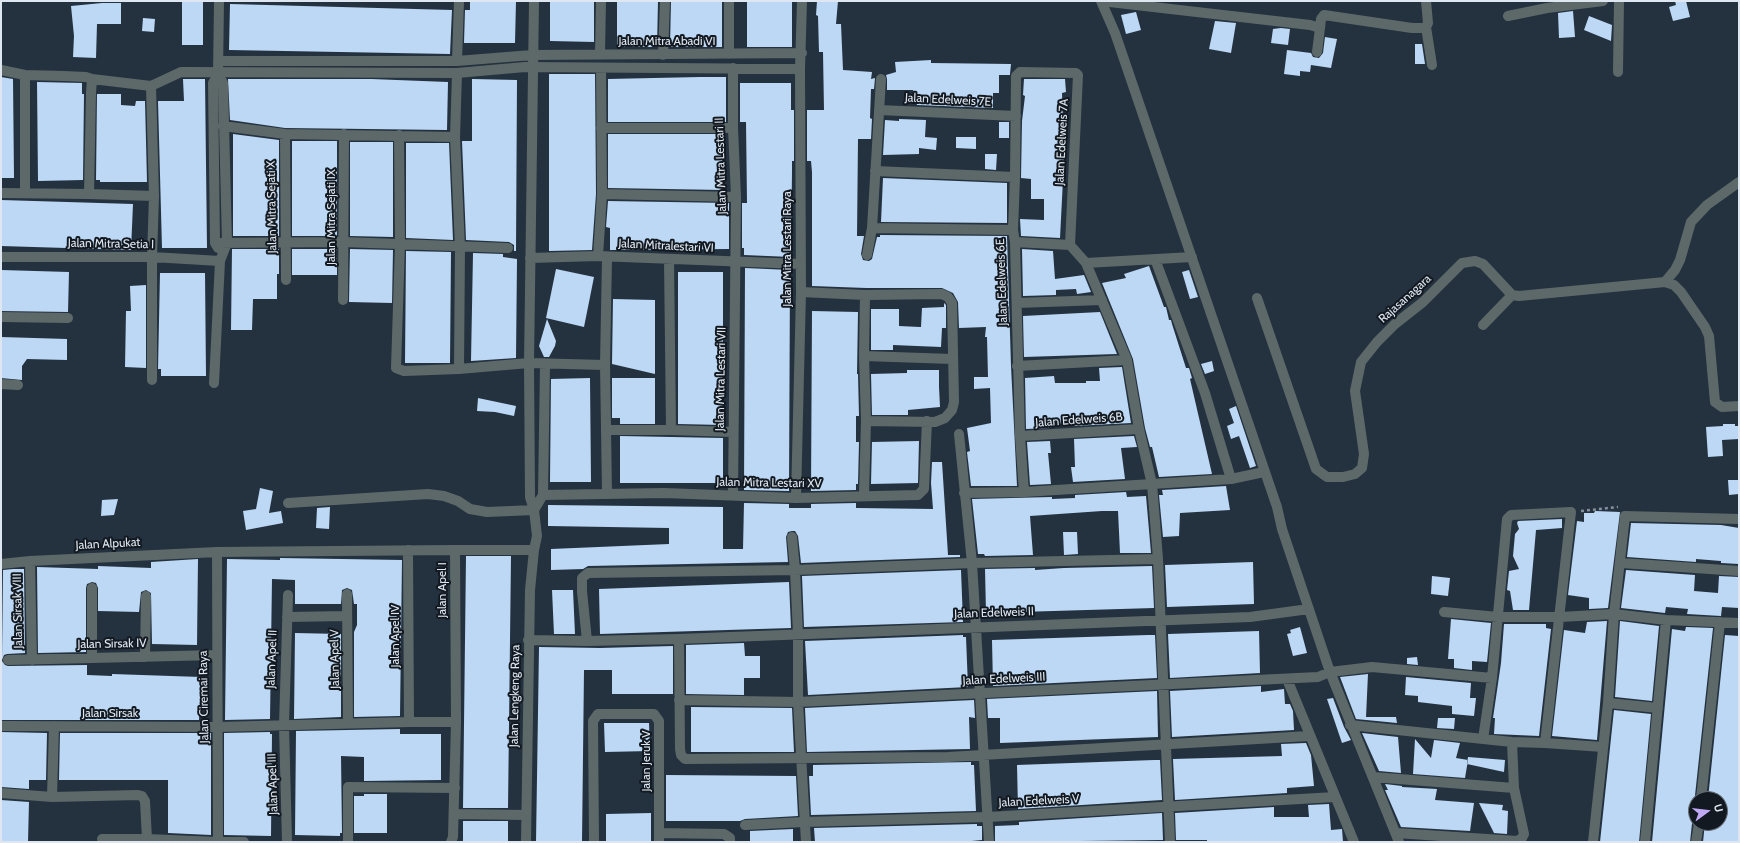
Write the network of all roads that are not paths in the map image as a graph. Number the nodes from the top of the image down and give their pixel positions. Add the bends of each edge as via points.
1 (219, 1) edge
2 (459, 1) edge
3 (534, 1) edge
4 (601, 1) edge
5 (665, 1) edge
6 (729, 1) edge
7 (802, 1) edge
8 (1101, 1) edge
9 (1426, 1) edge
10 (1603, 1) edge
11 (1619, 1) edge
12 (1508, 16) dead end
13 (1426, 27) junction
14 (1320, 28) junction
15 (1318, 52) dead end
16 (802, 53) junction
17 (600, 54) junction
18 (729, 54) junction
19 (663, 55) junction
20 (457, 61) junction
21 (532, 61) junction
22 (1432, 65) dead end
23 (218, 68) junction
24 (601, 68) junction
25 (733, 68) junction
26 (1, 70) edge
27 (800, 70) junction
28 (1020, 72) joint
29 (1618, 72) dead end
30 (457, 73) junction
31 (25, 75) junction
32 (92, 79) junction
33 (880, 80) dead end
34 (151, 86) junction
35 (879, 110) junction
36 (1016, 116) junction
37 (223, 126) junction
38 (601, 128) junction
39 (733, 128) junction
40 (285, 134) junction
41 (344, 134) junction
42 (399, 135) junction
43 (455, 137) junction
44 (875, 171) junction
45 (1015, 177) junction
46 (1739, 182) edge
47 (1, 193) edge
48 (25, 193) junction
49 (89, 194) junction
50 (602, 194) junction
51 (154, 196) junction
52 (736, 197) junction
53 (872, 228) junction
54 (1013, 230) junction
55 (226, 242) junction
56 (343, 242) junction
57 (1014, 242) junction
58 (215, 243) junction
59 (286, 244) junction
60 (400, 244) junction
61 (1070, 245) junction
62 (460, 247) junction
63 (508, 248) dead end
64 (867, 255) dead end
65 (1, 257) edge
66 (152, 257) junction
67 (602, 257) junction
68 (1192, 257) junction
69 (221, 258) junction
70 (530, 258) junction
71 (668, 259) junction
72 (1155, 259) junction
73 (736, 263) junction
74 (1086, 263) junction
75 (800, 264) junction
76 (286, 280) dead end
77 (1665, 282) junction
78 (801, 292) junction
79 (865, 294) junction
80 (1512, 295) junction
81 (1257, 298) dead end
82 (343, 300) dead end
83 (1102, 300) junction
84 (1017, 303) junction
85 (1, 317) edge
86 (68, 318) dead end
87 (1483, 326) dead end
88 (864, 356) junction
89 (952, 359) junction
90 (1126, 360) junction
91 (529, 363) junction
92 (545, 365) junction
93 (605, 365) junction
94 (1017, 366) junction
95 (459, 369) junction
96 (152, 380) dead end
97 (214, 383) dead end
98 (1, 384) edge
99 (18, 385) dead end
100 (1739, 406) edge
101 (866, 421) junction
102 (926, 421) junction
103 (1139, 429) junction
104 (606, 430) junction
105 (671, 430) junction
106 (733, 432) junction
107 (958, 434) dead end
108 (1020, 436) junction
109 (1264, 472) junction
110 (1231, 479) junction
111 (1152, 484) junction
112 (1024, 492) junction
113 (607, 493) junction
114 (964, 493) junction
115 (543, 495) junction
116 (733, 495) junction
117 (864, 495) junction
118 (796, 498) junction
119 (288, 503) dead end
120 (534, 510) junction
121 (1739, 519) edge
122 (792, 537) dead end
123 (408, 550) junction
124 (455, 550) junction
125 (534, 550) junction
126 (217, 552) junction
127 (1158, 559) junction
128 (30, 561) junction
129 (972, 563) junction
130 (1621, 563) junction
131 (1, 564) edge
132 (795, 570) junction
133 (1739, 572) edge
134 (92, 588) dead end
135 (347, 594) dead end
136 (288, 595) dead end
137 (146, 596) dead end
138 (1309, 609) junction
139 (1444, 612) dead end
140 (1614, 614) junction
141 (347, 616) junction
142 (287, 617) junction
143 (1498, 617) junction
144 (1560, 617) junction
145 (1160, 619) junction
146 (1666, 620) junction
147 (1720, 622) junction
148 (1739, 623) edge
149 (976, 627) junction
150 (798, 634) junction
151 (679, 638) junction
152 (528, 640) junction
153 (587, 641) junction
154 (217, 655) junction
155 (146, 656) junction
156 (92, 658) junction
157 (8, 660) dead end
158 (32, 660) junction
159 (1330, 672) junction
160 (1291, 678) junction
161 (1492, 678) junction
162 (1162, 684) junction
163 (981, 693) junction
164 (679, 700) junction
165 (798, 702) junction
166 (1608, 703) junction
167 (1658, 708) junction
168 (409, 722) junction
169 (456, 722) junction
170 (348, 724) junction
171 (284, 725) junction
172 (1350, 725) junction
173 (1, 726) edge
174 (54, 726) junction
175 (218, 727) junction
176 (1309, 736) junction
177 (1483, 739) junction
178 (1512, 742) junction
179 (1545, 743) junction
180 (1165, 744) junction
181 (1602, 747) junction
182 (984, 754) junction
183 (801, 759) junction
184 (1374, 777) junction
185 (455, 788) junction
186 (1514, 788) junction
187 (1702, 791) edge
188 (1, 793) edge
189 (52, 797) junction
190 (1335, 797) junction
191 (1168, 808) junction
192 (454, 814) junction
193 (526, 815) junction
194 (988, 817) junction
195 (804, 822) junction
196 (745, 826) dead end
197 (1697, 831) edge
198 (659, 838) edge
199 (1397, 838) edge
200 (102, 839) dead end
201 (147, 839) junction
202 (218, 842) edge
203 (244, 842) edge
204 (288, 842) edge
205 (348, 842) edge
206 (451, 842) edge
207 (526, 842) edge
208 (594, 842) edge
209 (730, 842) edge
210 (806, 842) edge
211 (989, 842) edge
212 (1170, 842) edge
213 (1354, 842) edge
214 (1593, 842) edge
215 (1645, 842) edge
216 (1696, 842) edge

1 - 23 street
2 - 20 street
3 - 21 street, Jalan Lengkeng Raya
4 - 17 street
5 - 19 street
6 - 18 street
7 - 16 street, Jalan Mitra Lestari Raya
8 - 14 street
8 - 68 street via 1115,33
9 - 13 street
10 - 12 street
11 - 29 street
13 - 14 street via 1412,28 1324,15
13 - 22 street
14 - 15 street
16 - 18 street, Jalan Mitra Abadi VI
16 - 27 street, Jalan Mitra Lestari Raya
17 - 19 street, Jalan Mitra Abadi VI
17 - 21 street, Jalan Mitra Abadi VI
18 - 19 street, Jalan Mitra Abadi VI
20 - 21 street
20 - 23 street
21 - 24 street
21 - 30 street
21 - 70 street, Jalan Lengkeng Raya
23 - 30 street
23 - 34 street via 181,72
23 - 37 street via 223,83
23 - 58 street via 213,83
24 - 25 street
24 - 38 street
25 - 27 street
25 - 39 street, Jalan Mitra Lestari II
26 - 31 street
27 - 75 street, Jalan Mitra Lestari Raya
28 - 36 street, Jalan Edelweis 6E via 1016,76
28 - 61 street, Jalan Edelweis 7A via 1078,75
30 - 43 street
31 - 32 street
31 - 48 street
32 - 34 street
32 - 49 street
33 - 35 street
34 - 51 street
35 - 36 street, Jalan Edelweis 7E
35 - 44 street
36 - 45 street, Jalan Edelweis 6E
37 - 40 street
37 - 55 street
38 - 39 street
38 - 50 street
39 - 52 street, Jalan Mitra Lestari II
40 - 41 street
40 - 59 street, Jalan Mitra Sejati X
41 - 42 street
41 - 56 street, Jalan Mitra Sejati IX
42 - 43 street
42 - 60 street
43 - 62 street
44 - 45 street
44 - 53 street
45 - 54 street, Jalan Edelweis 6E
46 - 77 street via 1708,205 1691,222 1678,265
47 - 48 street
48 - 49 street
49 - 51 street
50 - 52 street
50 - 67 street
51 - 66 street
52 - 73 street, Jalan Mitra Lestari II
53 - 54 street
53 - 64 street
54 - 57 street, Jalan Edelweis 6E
55 - 58 street
55 - 59 street
55 - 69 street
56 - 59 street
56 - 60 street
56 - 82 street, Jalan Mitra Sejati IX
57 - 61 street
57 - 84 street, Jalan Edelweis 6E
58 - 69 street
59 - 76 street, Jalan Mitra Sejati X
60 - 62 street
60 - 95 street via 396,368 404,371
61 - 74 street
62 - 63 street
62 - 95 street
65 - 66 street, Jalan Mitra Setia I
66 - 69 street, Jalan Mitra Setia I
66 - 96 street
67 - 70 street, Jalan Mitralestari VI
67 - 71 street, Jalan Mitralestari VI
67 - 93 street
68 - 72 street
68 - 109 street
69 - 97 street
70 - 91 street, Jalan Lengkeng Raya
71 - 73 street, Jalan Mitralestari VI
71 - 105 street
72 - 74 street
72 - 110 street via 1205,393
73 - 75 street, Jalan Mitralestari VI
73 - 106 street, Jalan Mitra Lestari VII
74 - 83 street
75 - 78 street, Jalan Mitra Lestari Raya
77 - 80 street
77 - 100 street via 1682,292 1709,336 1715,402 1722,407
78 - 79 street
78 - 118 street, Jalan Mitra Lestari Raya
79 - 88 street
79 - 89 street via 942,294 948,297 952,303
80 - 81 street, Rajasanagara via 1483,264 1469,260 1462,263 1423,302 1377,342 1361,362 1355,391 1364,454 1362,468 1355,474 1343,477 1327,477 1316,469
80 - 87 street
83 - 84 street
83 - 90 street
84 - 94 street, Jalan Edelweis 6E
85 - 86 street
88 - 89 street
88 - 101 street
89 - 102 street via 952,410 945,418 935,422
90 - 94 street
90 - 103 street
91 - 92 street
91 - 95 street
91 - 120 street, Jalan Lengkeng Raya via 530,497
92 - 93 street
92 - 115 street
93 - 104 street
94 - 108 street, Jalan Edelweis 6E
98 - 99 street
101 - 102 street
101 - 117 street
102 - 117 street, Jalan Mitra Lestari XV via 926,473 921,493
103 - 108 street, Jalan Edelweis 6B
103 - 111 street
104 - 105 street
104 - 113 street
105 - 106 street
106 - 116 street, Jalan Mitra Lestari VII
107 - 114 street
108 - 112 street, Jalan Edelweis 6E
109 - 110 street
109 - 138 street
110 - 111 street
111 - 112 street
111 - 127 street
112 - 114 street
113 - 115 street, Jalan Mitra Lestari XV
113 - 116 street, Jalan Mitra Lestari XV
114 - 129 street
115 - 120 street
116 - 118 street, Jalan Mitra Lestari XV
117 - 118 street, Jalan Mitra Lestari XV
119 - 120 street via 428,494 444,496 470,509 487,512
120 - 125 street, Jalan Lengkeng Raya via 537,524
121 - 130 street via 1627,515 1624,519
122 - 132 street
123 - 124 street, Jalan Apel I
123 - 126 street, Jalan Apel I
123 - 168 street, Jalan Apel IV
124 - 125 street
124 - 169 street, Jalan Apel I
125 - 152 street, Jalan Lengkeng Raya
126 - 128 street, Jalan Alpukat
126 - 154 street, Jalan Ciremai Raya
127 - 129 street
127 - 145 street
128 - 131 street, Jalan Alpukat
128 - 158 street, Jalan Sirsak VIII
129 - 132 street
129 - 149 street
130 - 133 street
130 - 140 street
132 - 150 street
132 - 153 street via 588,573 582,578
134 - 156 street
135 - 141 street, Jalan Apel V
136 - 142 street, Jalan Apel II
137 - 155 street
138 - 145 street, Jalan Edelweis II via 1250,617
138 - 159 street
139 - 143 street
140 - 144 street
140 - 146 street
140 - 166 street
141 - 142 street
141 - 170 street, Jalan Apel V
142 - 171 street, Jalan Apel II
143 - 144 street
143 - 144 street via 1507,519 1511,515 1571,512
143 - 161 street
144 - 179 street
145 - 149 street, Jalan Edelweis II
145 - 162 street
146 - 147 street
146 - 167 street
147 - 148 street
147 - 187 street
149 - 150 street, Jalan Edelweis II
149 - 163 street
150 - 151 street, Jalan Edelweis II
150 - 165 street
151 - 153 street, Jalan Edelweis II
151 - 164 street
152 - 153 street, Jalan Edelweis II
152 - 193 street, Jalan Lengkeng Raya
154 - 155 street, Jalan Sirsak IV
154 - 175 street, Jalan Ciremai Raya
155 - 156 street, Jalan Sirsak IV
156 - 158 street, Jalan Sirsak IV
157 - 158 street, Jalan Sirsak IV
159 - 160 street, Jalan Edelweis III via 1318,677
159 - 161 street, Jalan Edelweis III via 1372,667
159 - 172 street
160 - 162 street, Jalan Edelweis III
160 - 176 street
161 - 177 street
162 - 163 street, Jalan Edelweis III
162 - 180 street
163 - 165 street, Jalan Edelweis III
163 - 182 street
164 - 165 street, Jalan Edelweis III
164 - 183 street via 681,755 685,759
165 - 183 street
166 - 167 street
166 - 181 street
167 - 215 street
168 - 169 street, Jalan Sirsak
168 - 170 street, Jalan Sirsak
169 - 185 street, Jalan Apel I
170 - 171 street, Jalan Sirsak
171 - 175 street, Jalan Sirsak
171 - 204 street, Jalan Apel III
172 - 177 street
172 - 184 street
173 - 174 street, Jalan Sirsak
174 - 175 street, Jalan Sirsak
174 - 189 street
175 - 202 street, Jalan Ciremai Raya
176 - 180 street
176 - 190 street
177 - 178 street
178 - 179 street
178 - 186 street
179 - 181 street
180 - 182 street
180 - 191 street
181 - 214 street
182 - 183 street via 948,757
182 - 194 street
183 - 195 street
184 - 186 street
184 - 199 street
185 - 192 street, Jalan Apel I
185 - 205 street via 348,787
186 - 199 street via 1524,834 1517,841
188 - 189 street
189 - 201 street via 142,796 145,800
190 - 191 street, Jalan Edelweis V
190 - 213 street
191 - 194 street, Jalan Edelweis V
191 - 212 street
192 - 193 street
192 - 206 street, Jalan Apel I
193 - 207 street, Jalan Lengkeng Raya
194 - 195 street, Jalan Edelweis V
194 - 211 street
195 - 196 street, Jalan Edelweis V
195 - 210 street
197 - 216 street
198 - 208 street, Jalan Jeruk V via 658,718 654,714 598,714 593,721
198 - 209 street via 724,834 730,838
200 - 201 street
201 - 202 street
202 - 203 street

